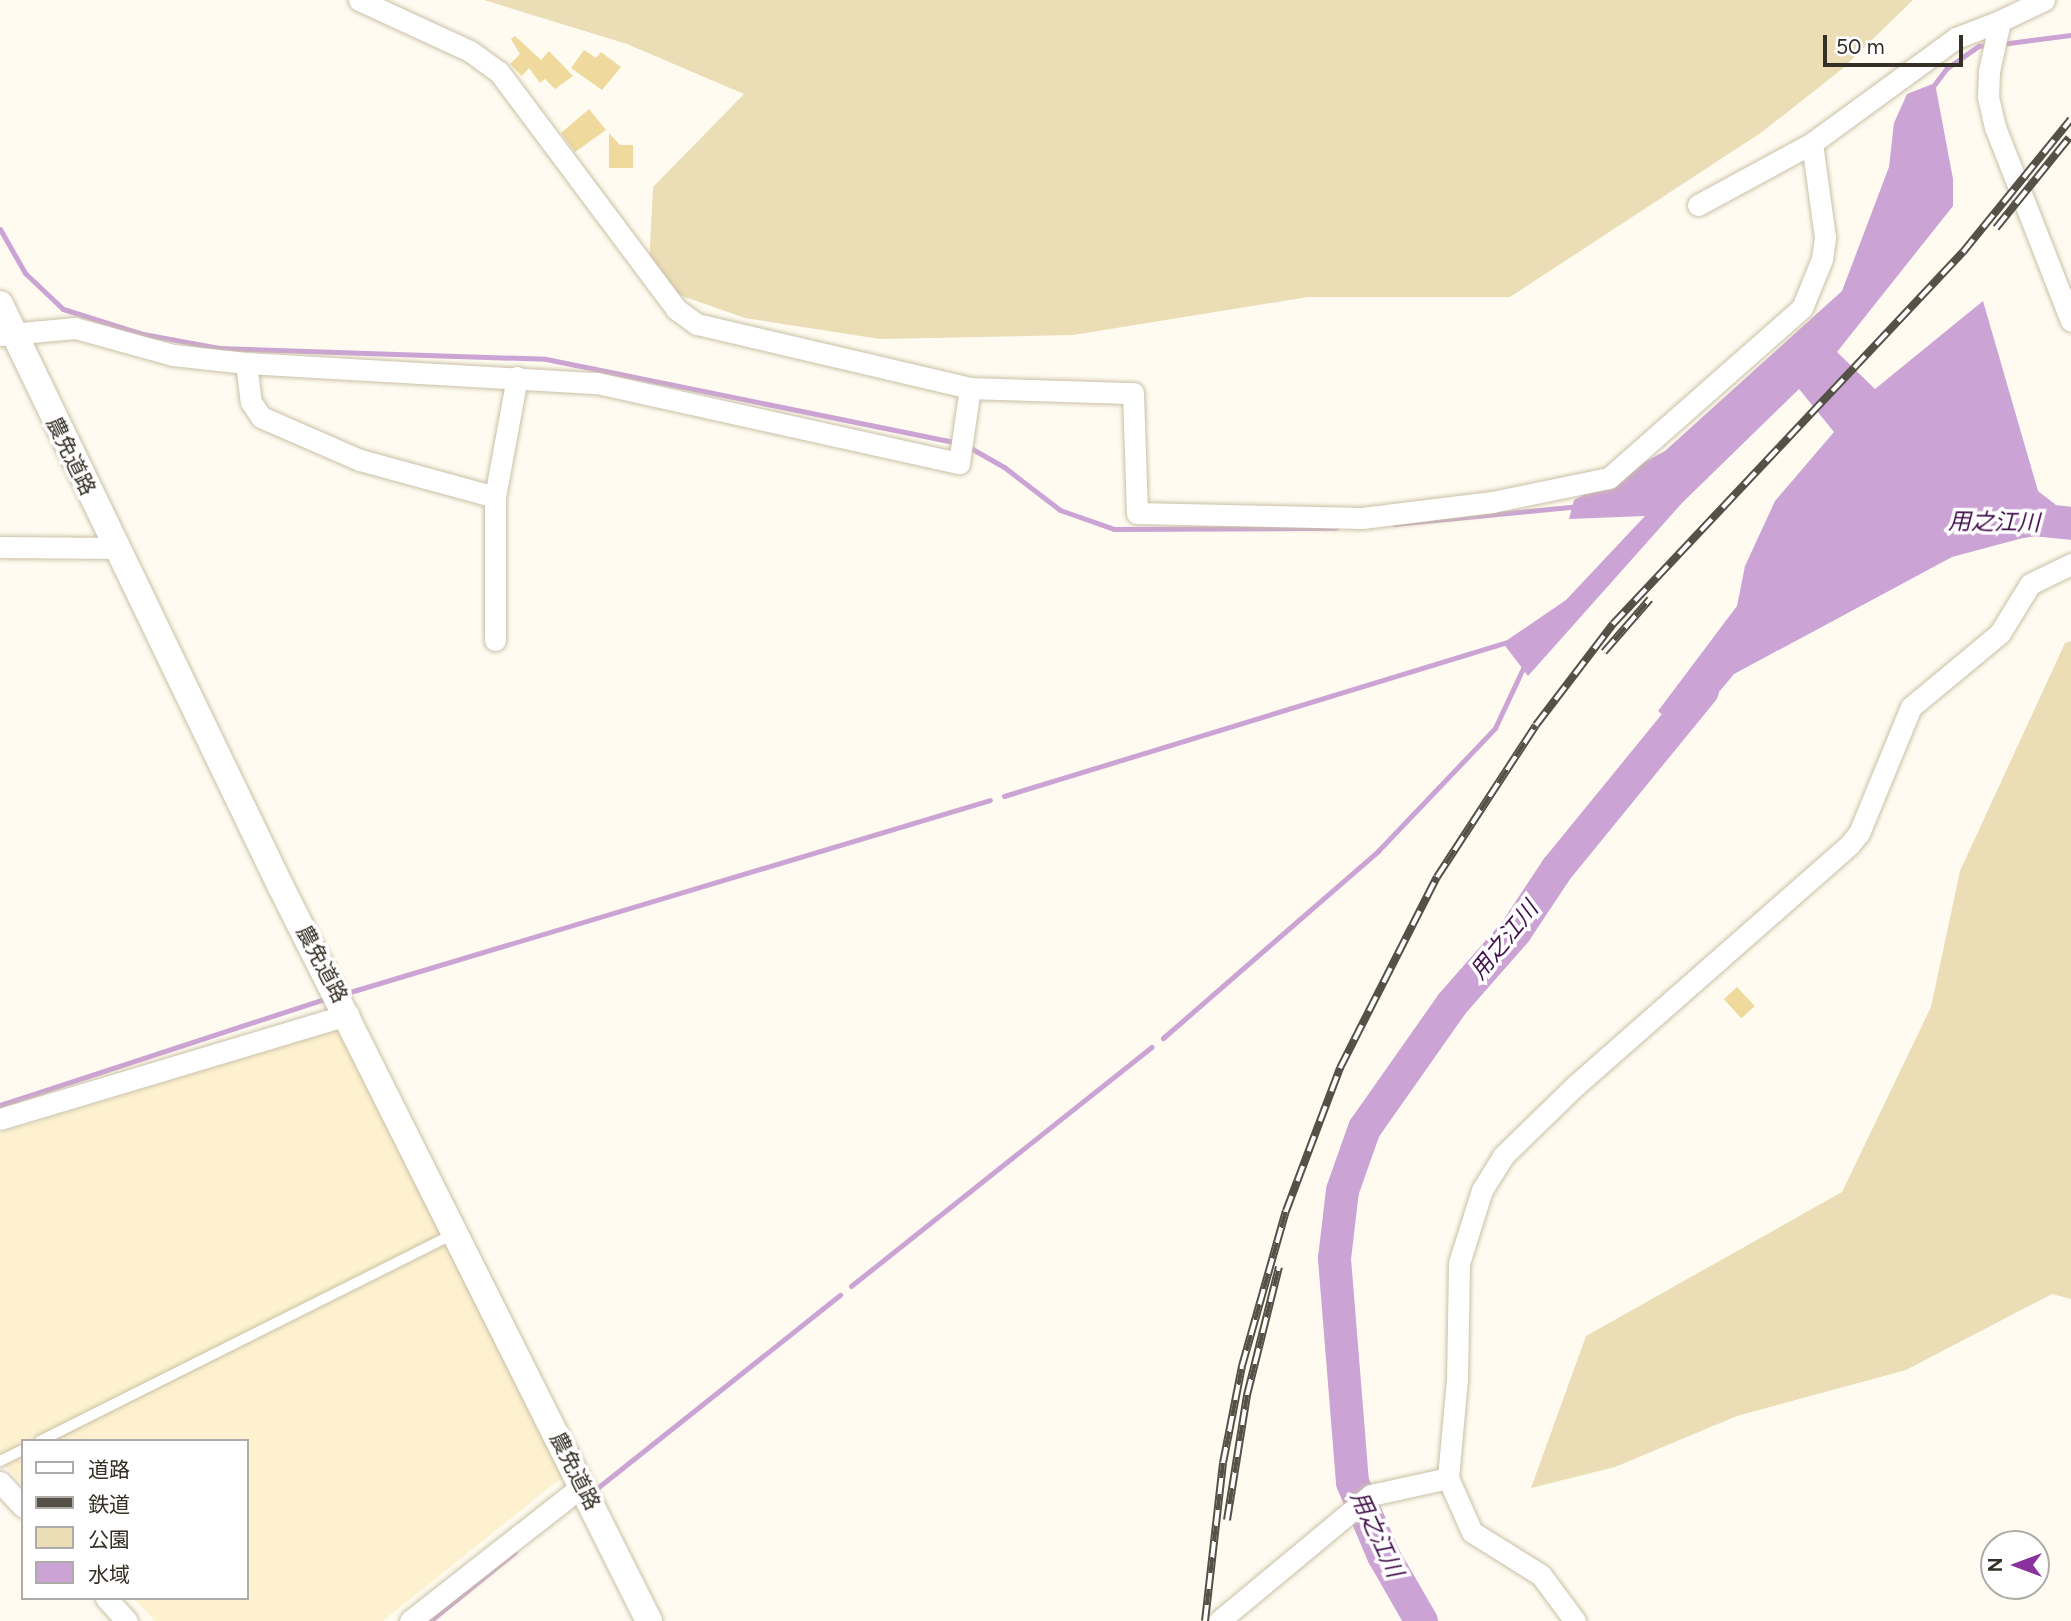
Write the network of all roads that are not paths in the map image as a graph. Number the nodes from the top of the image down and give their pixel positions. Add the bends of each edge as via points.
1 (359, 0) edge
2 (2044, 0) edge
3 (1999, 26) junction
4 (1812, 143) junction
5 (1698, 205) dead end
6 (0, 304) edge
7 (2071, 321) edge
8 (6, 335) edge
9 (246, 363) junction
10 (517, 377) junction
11 (969, 390) junction
12 (495, 497) junction
13 (0, 547) edge
14 (116, 548) junction
15 (2071, 564) edge
16 (495, 640) dead end
17 (349, 1014) junction
18 (0, 1119) edge
19 (455, 1234) junction
20 (44, 1439) edge
21 (21, 1451) edge
22 (0, 1461) edge
23 (1448, 1478) junction
24 (0, 1482) edge
25 (582, 1486) junction
26 (21, 1505) edge
27 (109, 1600) edge
28 (127, 1621) edge
29 (410, 1621) edge
30 (649, 1621) edge
31 (1219, 1621) edge
32 (1575, 1621) edge

1 - 11 street via 470,51 499,72 676,309 696,324
2 - 3 street
3 - 4 street via 1956,37
3 - 7 street via 1988,97 1995,127
4 - 5 street
4 - 11 street via 1825,237 1822,259 1802,308 1621,470 1592,485 1362,518 1137,513 1133,393
6 - 8 street, 農免道路
8 - 9 street via 75,328 173,355
8 - 14 street, 農免道路
9 - 10 street
9 - 12 street via 251,402 261,417 360,460
10 - 11 street via 622,387 959,463
10 - 12 street
12 - 16 street
13 - 14 street
14 - 17 street, 農免道路
15 - 23 street via 2030,584 2000,633 1911,707 1850,844 1576,1084 1503,1156 1482,1190 1459,1263 1457,1381
17 - 18 street
17 - 19 street, 農免道路
19 - 20 lane
19 - 25 street, 農免道路
21 - 22 lane
23 - 31 street via 1371,1495
23 - 32 street via 1472,1532 1541,1576
24 - 26 street
25 - 29 street
25 - 30 street, 農免道路
27 - 28 street

